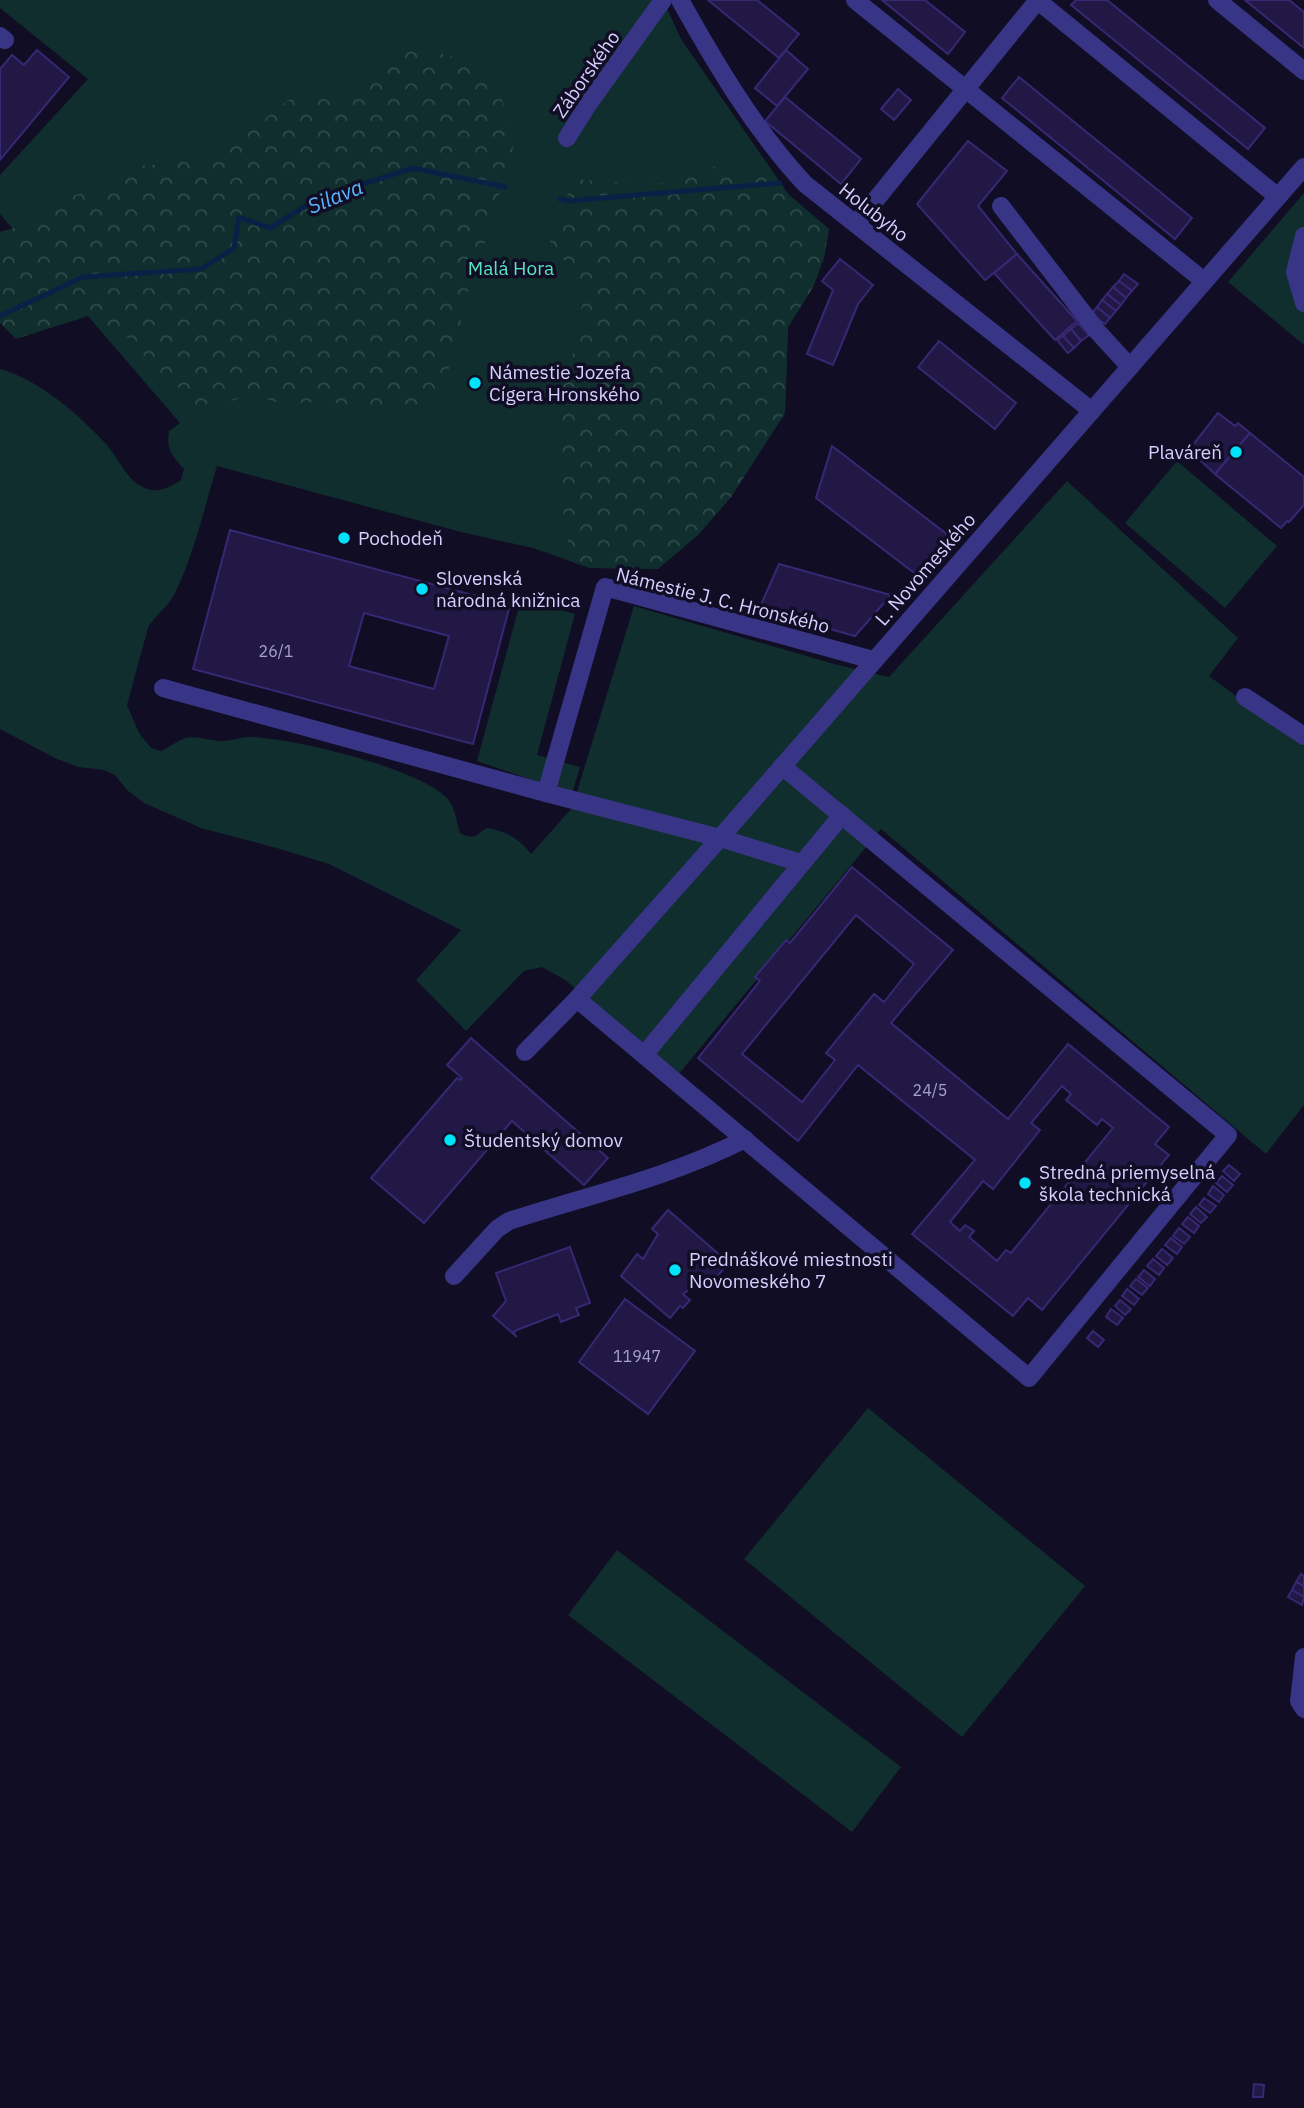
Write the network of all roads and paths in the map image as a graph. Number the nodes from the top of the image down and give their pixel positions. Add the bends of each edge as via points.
1 (663, 0) edge
2 (680, 0) edge
3 (855, 0) edge
4 (1037, 0) edge
5 (1217, 0) edge
6 (1304, 71) edge
7 (965, 88) junction
8 (567, 138) dead end
9 (1304, 167) edge
10 (1278, 197) junction
11 (1001, 206) dead end
12 (856, 224) junction
13 (1304, 236) edge
14 (1204, 282) junction
15 (1304, 303) edge
16 (1130, 367) junction
17 (1092, 411) junction
18 (873, 660) junction
19 (163, 688) dead end
20 (1245, 697) dead end
21 (1304, 736) edge
22 (782, 766) junction
23 (546, 793) junction
24 (842, 815) junction
25 (720, 838) junction
26 (802, 863) junction
27 (577, 999) junction
28 (525, 1052) dead end
29 (644, 1055) junction
30 (746, 1139) junction
31 (454, 1276) dead end
32 (1304, 1657) edge
33 (1304, 1709) edge

1 - 8 street, Záborského
2 - 12 street, Holubyho via 724,78 782,159 805,184
3 - 7 street
4 - 7 street
4 - 10 street
5 - 6 street
7 - 12 street
7 - 14 street
9 - 10 street, L. Novomeského
10 - 14 street, L. Novomeského
11 - 16 street
12 - 17 street, Holubyho
13 - 15 street via 1295,272
14 - 16 street, L. Novomeského
16 - 17 street, L. Novomeského
17 - 18 street, L. Novomeského
18 - 22 street, L. Novomeského
18 - 23 street, Námestie J. C. Hronského via 605,587
19 - 23 street
20 - 21 street
22 - 24 street
22 - 25 street, L. Novomeského
23 - 25 street
24 - 26 street
24 - 30 street via 1228,1135 1029,1378
25 - 26 street
25 - 27 street, L. Novomeského
26 - 29 street
27 - 28 street, L. Novomeského
27 - 29 street
29 - 30 street
30 - 31 street via 655,1177 509,1221 496,1229
32 - 33 street via 1299,1701

